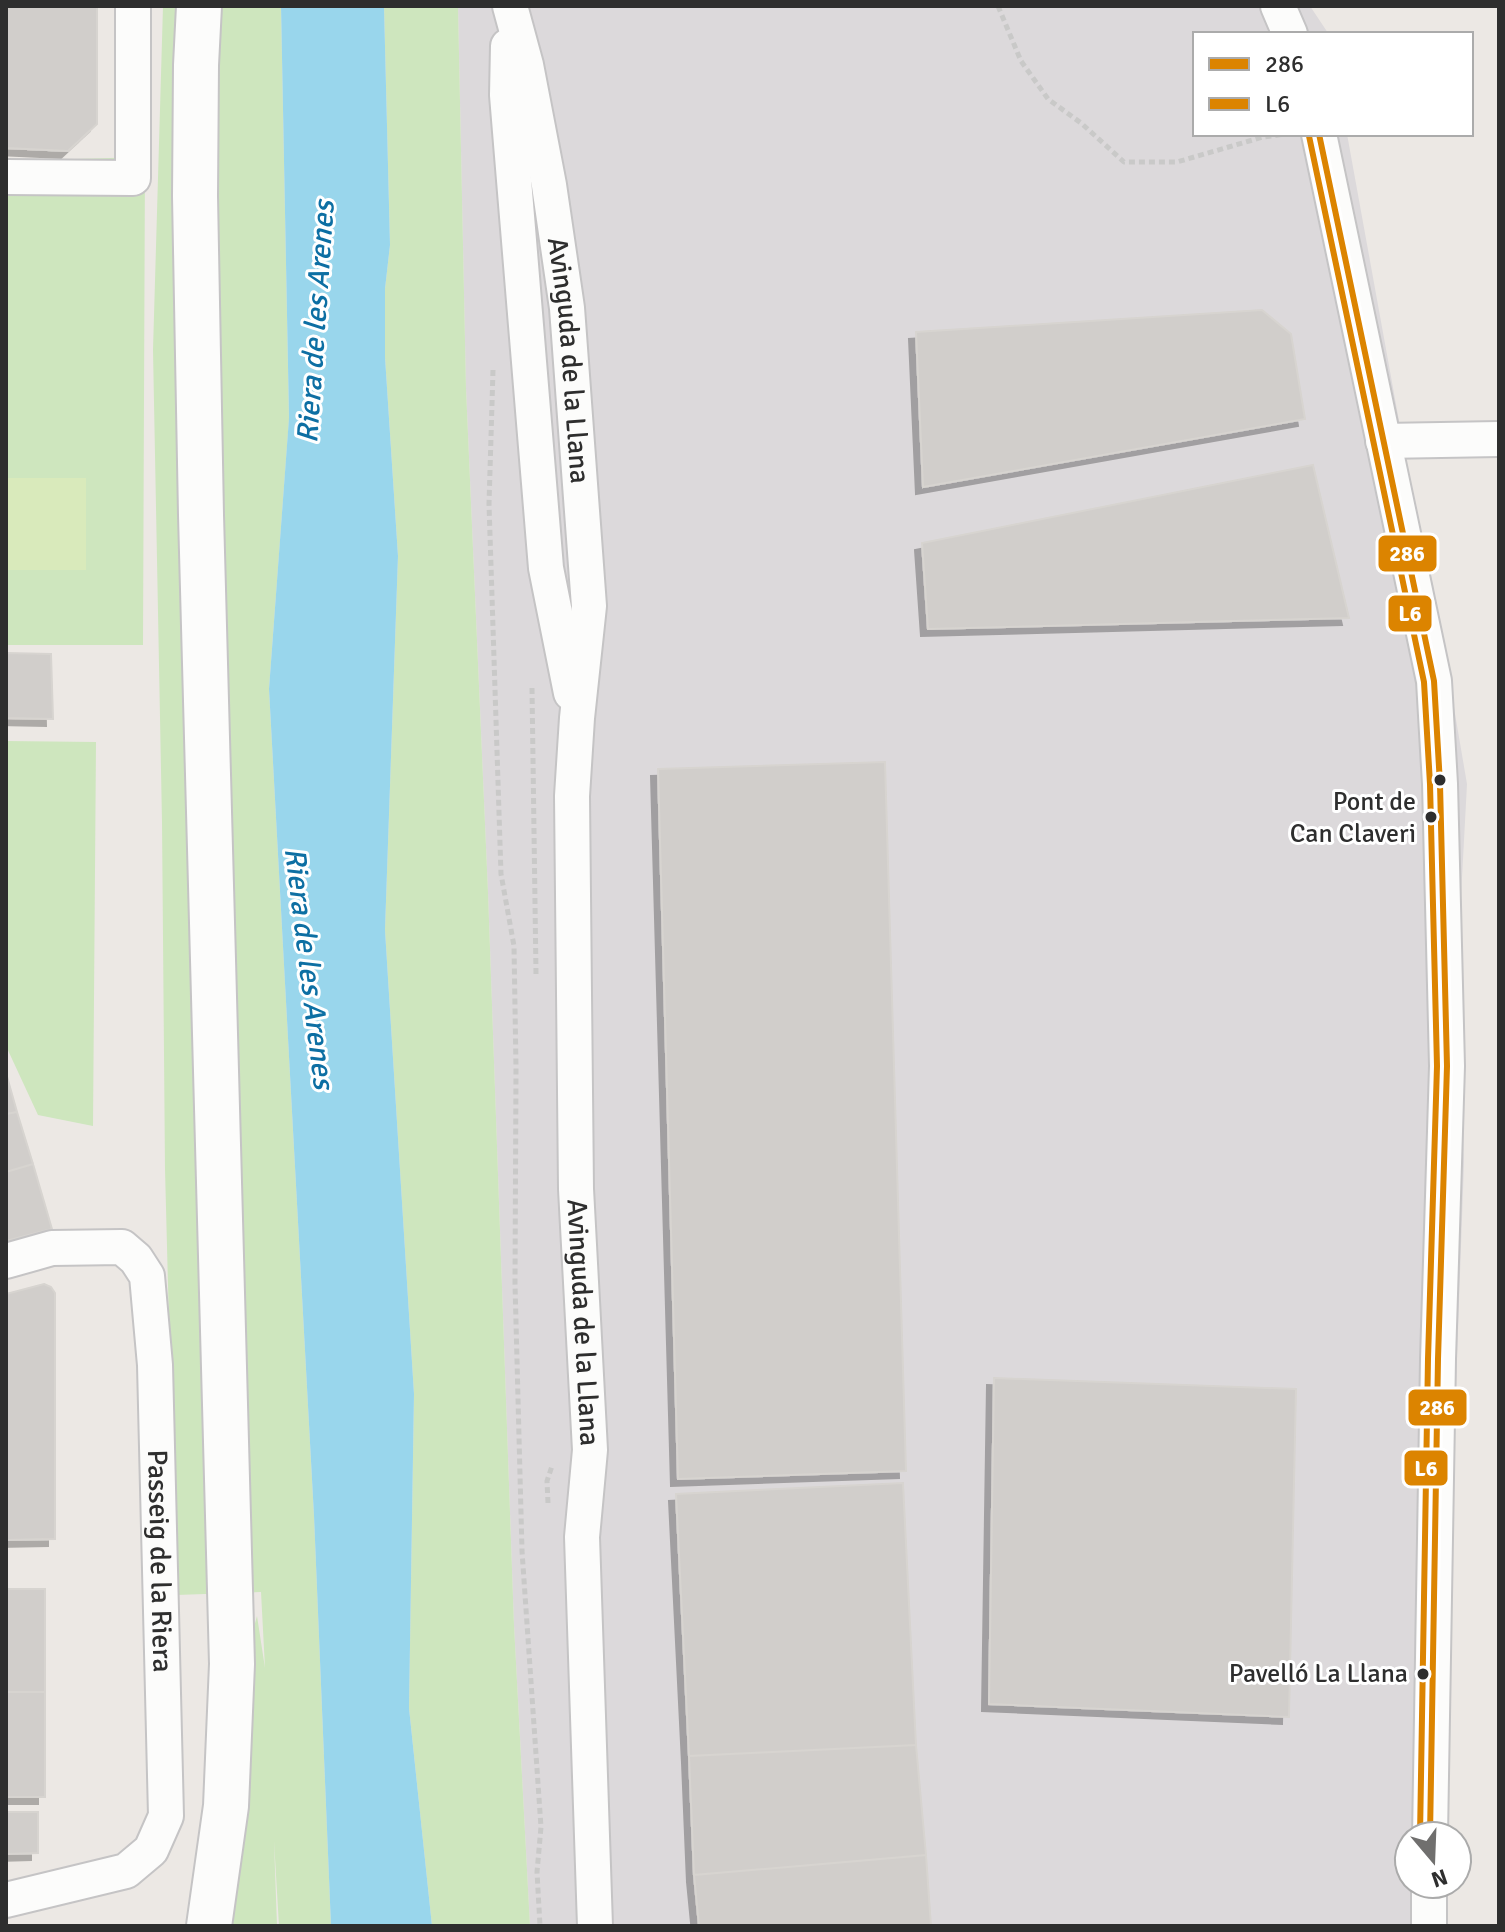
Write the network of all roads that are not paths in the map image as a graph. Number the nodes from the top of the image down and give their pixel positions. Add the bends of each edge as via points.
1 (133, 6) edge
2 (199, 6) edge
3 (510, 6) edge
4 (1278, 6) edge
5 (1289, 32) edge
6 (1319, 136) edge
7 (6, 177) edge
8 (1491, 439) edge
9 (1383, 441) junction
10 (6, 1261) edge
11 (1430, 1820) edge
12 (6, 1900) edge
13 (1429, 1900) edge
14 (209, 1926) edge
15 (595, 1926) edge
16 (1429, 1926) edge

1 - 7 street via 133,178
2 - 14 main road via 195,196 201,515 232,1664 226,1806
3 - 15 street, Avinguda de la Llana via 507,95 546,568 577,718 572,796 576,1189 590,1450 582,1537
4 - 5 street
6 - 9 street
8 - 9 street
9 - 11 street via 1434,681 1440,784 1447,1066
10 - 12 street, Passeig de la Riera via 52,1248 122,1247 147,1276 155,1365 166,1816 151,1850 126,1871
13 - 16 street

